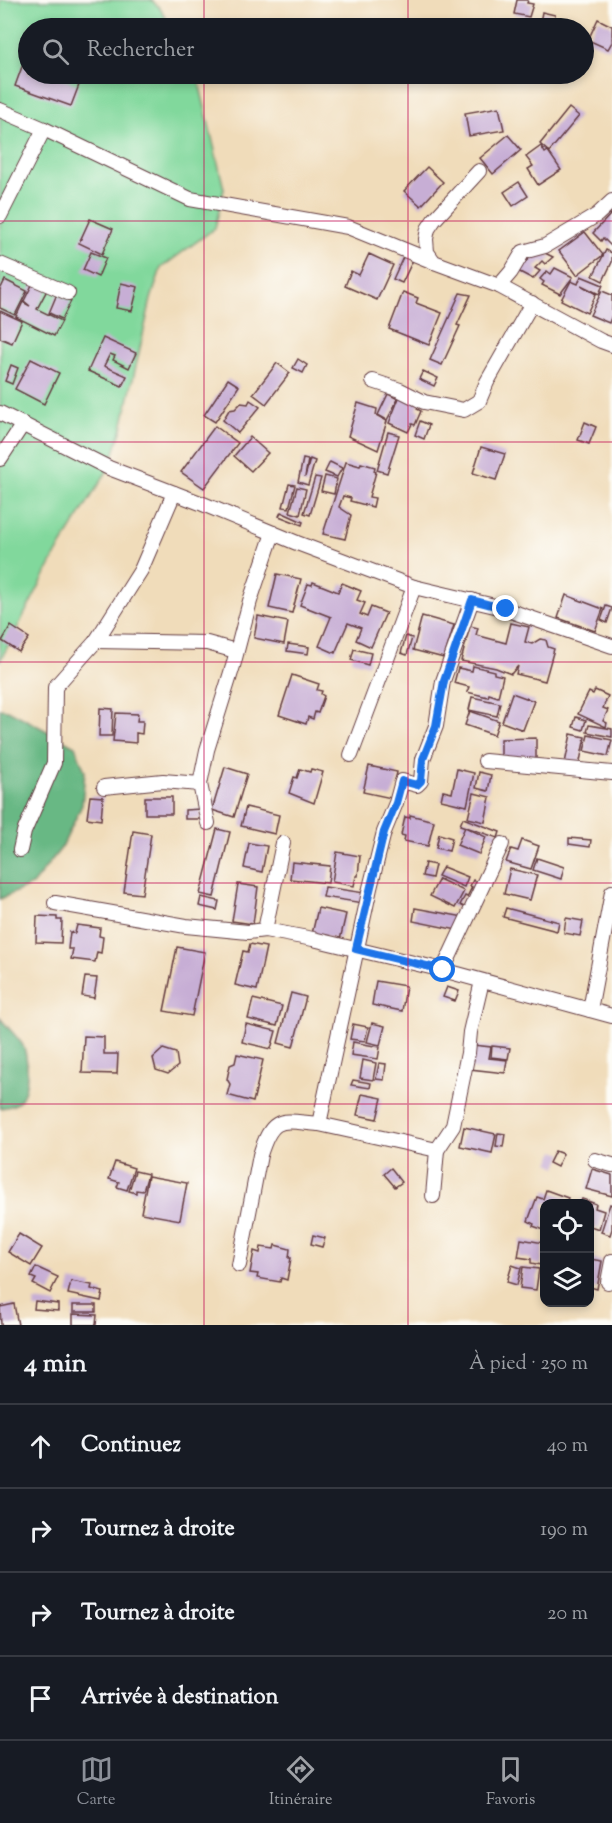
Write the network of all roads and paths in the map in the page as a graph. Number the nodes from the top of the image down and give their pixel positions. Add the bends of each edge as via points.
1 (0, 110) edge
2 (44, 129) junction
3 (479, 171) dead end
4 (612, 201) edge
5 (0, 216) edge
6 (434, 262) junction
7 (0, 264) edge
8 (499, 286) junction
9 (69, 292) dead end
10 (532, 303) junction
11 (612, 345) edge
12 (373, 381) dead end
13 (0, 413) edge
14 (23, 424) junction
15 (0, 459) edge
16 (174, 493) junction
17 (273, 533) junction
18 (414, 587) junction
19 (472, 600) junction
20 (96, 641) junction
21 (612, 646) edge
22 (236, 651) junction
23 (351, 755) dead end
24 (485, 761) dead end
25 (612, 773) edge
26 (200, 784) junction
27 (104, 787) dead end
28 (208, 823) dead end
29 (283, 843) dead end
30 (502, 844) dead end
31 (20, 850) dead end
32 (612, 892) edge
33 (55, 903) dead end
34 (265, 930) junction
35 (356, 949) junction
36 (443, 970) junction
37 (482, 981) junction
38 (590, 1010) junction
39 (612, 1016) edge
40 (319, 1124) junction
41 (437, 1150) junction
42 (595, 1160) dead end
43 (612, 1165) edge
44 (433, 1196) dead end
45 (612, 1261) edge
46 (239, 1265) dead end
47 (608, 1282) dead end

1 - 2 street
2 - 5 street
2 - 6 street via 190,199 348,227
3 - 6 street via 428,229 427,252
4 - 8 street via 597,215 545,246 522,252
6 - 8 street
7 - 9 street
8 - 10 street
10 - 11 street
10 - 12 street via 479,401 464,410 424,402
13 - 14 street
14 - 15 street
14 - 16 street via 109,468
16 - 17 street
16 - 20 street via 141,570
17 - 18 street
17 - 22 street
18 - 19 street
18 - 23 street
19 - 21 street
19 - 35 street via 444,681 421,781 417,785 402,781 384,832
20 - 22 street via 207,643
20 - 31 street via 55,687 54,763
22 - 26 street
24 - 25 street
26 - 27 street via 163,781
26 - 28 street
29 - 34 street
30 - 36 street
32 - 38 street
33 - 34 street via 186,926
34 - 35 street
35 - 36 street
35 - 40 street
36 - 37 street
37 - 38 street
37 - 41 street via 453,1126
38 - 39 street
40 - 41 street
40 - 46 street via 285,1120 274,1126 265,1140
41 - 44 street
42 - 43 street
45 - 47 street

